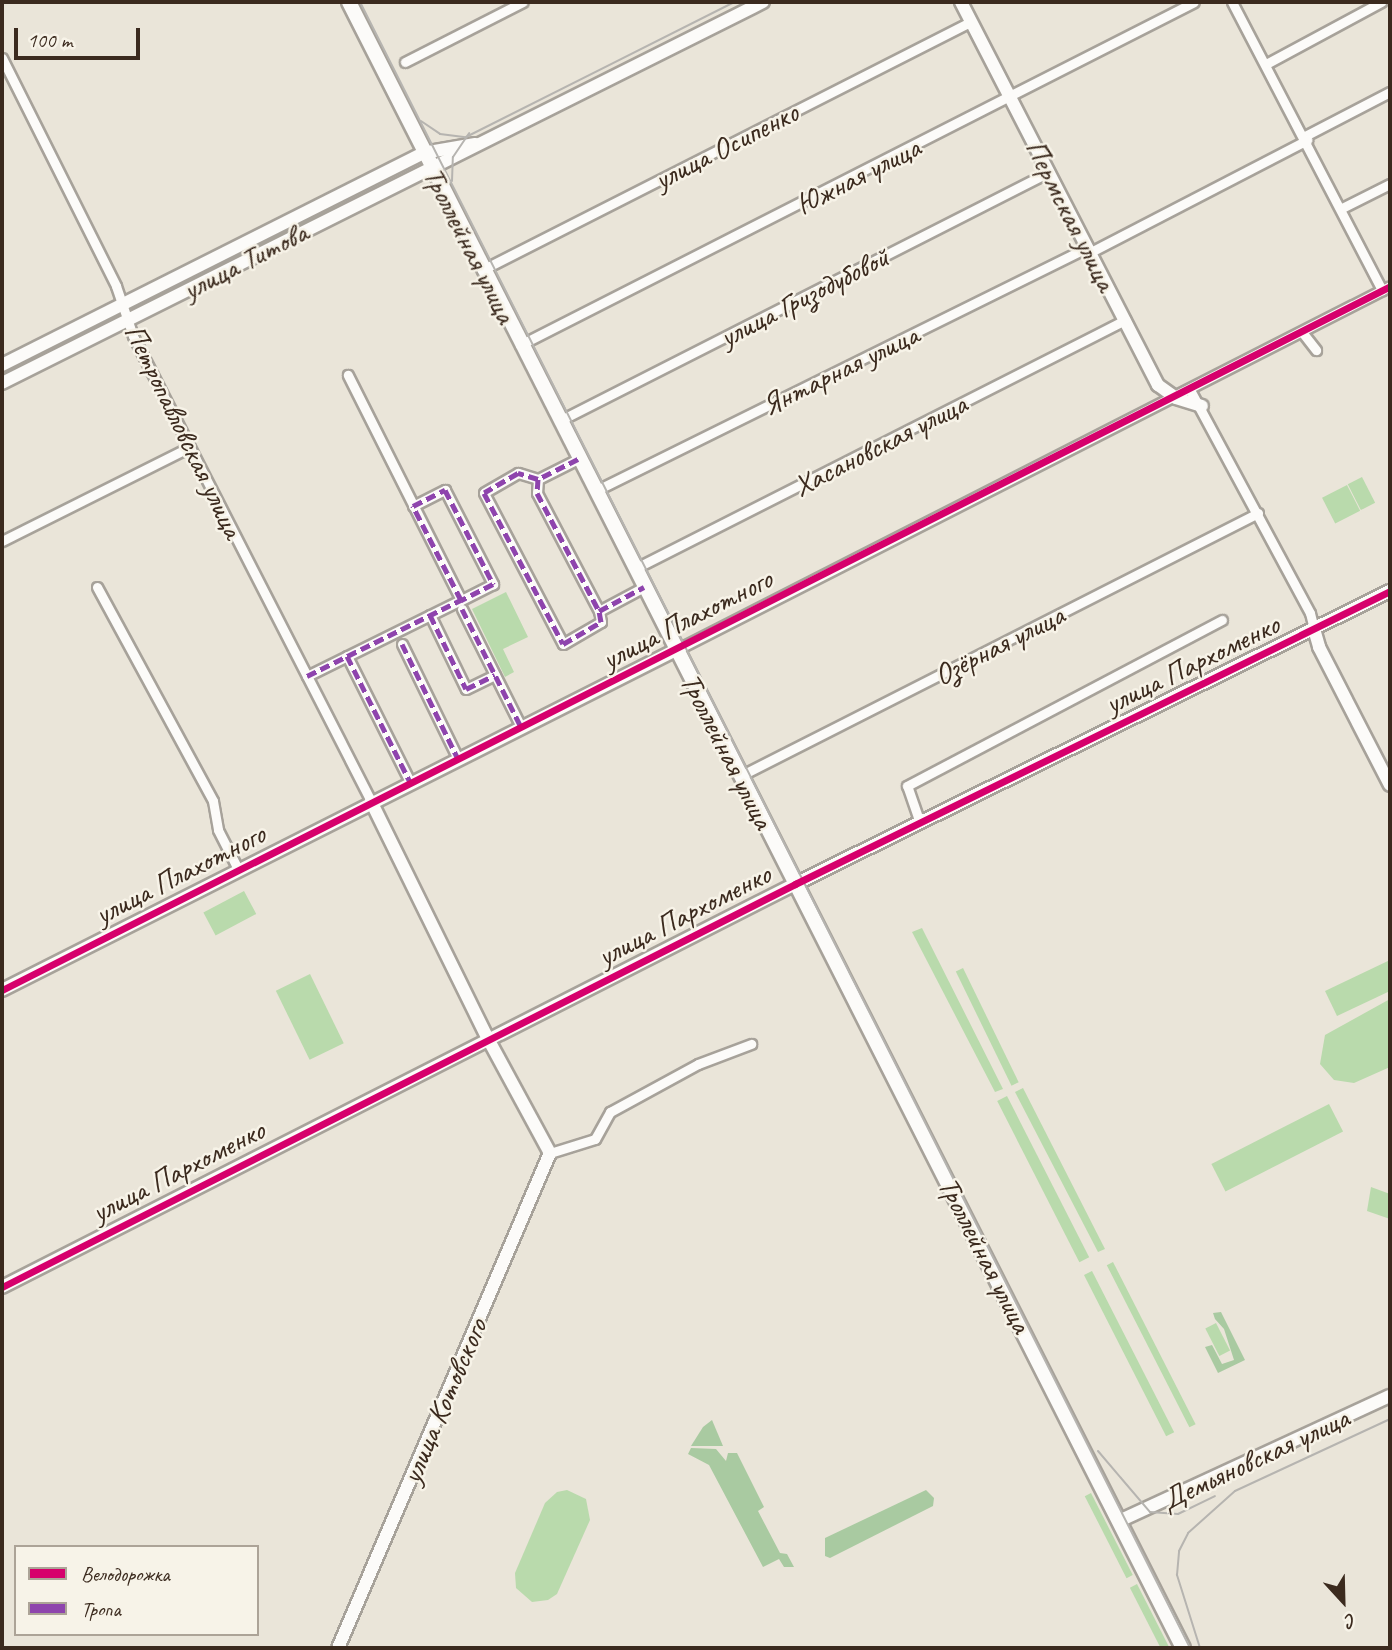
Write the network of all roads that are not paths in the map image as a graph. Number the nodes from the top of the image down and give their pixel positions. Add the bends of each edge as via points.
1 (348, 2) edge
2 (523, 2) edge
3 (764, 2) edge
4 (961, 2) edge
5 (1194, 2) edge
6 (1232, 2) edge
7 (1381, 2) edge
8 (970, 22) junction
9 (2, 58) edge
10 (405, 62) dead end
11 (1266, 64) junction
12 (1390, 92) edge
13 (1010, 98) junction
14 (1306, 138) junction
15 (489, 142) junction
16 (423, 153) junction
17 (430, 166) junction
18 (1049, 172) junction
19 (1390, 184) edge
20 (1342, 208) junction
21 (1088, 250) junction
22 (482, 270) junction
23 (1386, 288) edge
24 (124, 303) junction
25 (1125, 320) junction
26 (126, 321) junction
27 (1302, 332) junction
28 (520, 345) junction
29 (1316, 350) dead end
30 (2, 365) edge
31 (348, 374) dead end
32 (2, 383) edge
33 (1190, 390) junction
34 (1176, 398) junction
35 (1202, 406) junction
36 (559, 421) junction
37 (190, 447) junction
38 (578, 458) junction
39 (538, 480) junction
40 (594, 491) junction
41 (414, 506) junction
42 (1258, 513) junction
43 (2, 541) edge
44 (635, 569) junction
45 (97, 587) dead end
46 (644, 587) junction
47 (1390, 591) edge
48 (462, 604) junction
49 (599, 611) junction
50 (430, 615) junction
51 (1222, 620) dead end
52 (1314, 629) junction
53 (402, 644) dead end
54 (676, 650) junction
55 (347, 656) junction
56 (495, 675) junction
57 (307, 677) junction
58 (521, 727) junction
59 (458, 759) junction
60 (740, 776) junction
61 (411, 782) junction
62 (1390, 785) edge
63 (371, 802) junction
64 (920, 822) junction
65 (238, 869) junction
66 (794, 884) junction
67 (2, 990) edge
68 (488, 1039) junction
69 (751, 1044) dead end
70 (550, 1153) junction
71 (2, 1287) edge
72 (1390, 1396) edge
73 (1119, 1521) junction
74 (338, 1648) edge
75 (1183, 1648) edge

1 - 16 main road, Троллейная улица
2 - 10 street
3 - 15 street, улица Титова
4 - 8 street, Пермская улица
5 - 13 street, Южная улица
6 - 11 street
7 - 11 street
8 - 13 street, Пермская улица
8 - 22 street, улица Осипенко
9 - 24 street, Петропавловская улица
11 - 14 street
12 - 14 street, Янтарная улица
13 - 18 street, Пермская улица
13 - 28 street, Южная улица
14 - 20 street
14 - 21 street, Янтарная улица
15 - 16 street, улица Титова
15 - 17 street, улица Титова
16 - 17 main road, Троллейная улица
16 - 24 street, улица Титова
17 - 22 main road, Троллейная улица
17 - 26 street, улица Титова
18 - 21 street, Пермская улица
18 - 36 street, улица Гризодубовой
19 - 20 street
20 - 23 street
21 - 25 street, Пермская улица
21 - 40 street, Янтарная улица
22 - 28 main road, Троллейная улица
23 - 27 street, улица Плахотного
24 - 26 street, Петропавловская улица
24 - 30 street, улица Титова
25 - 34 street, Пермская улица via 1158,385
25 - 44 street, Хасановская улица
26 - 32 street, улица Титова
26 - 37 street, Петропавловская улица
27 - 29 street
27 - 33 street, улица Плахотного
28 - 36 main road, Троллейная улица
31 - 41 street
33 - 34 street, улица Плахотного
33 - 35 street
34 - 35 street, Пермская улица
34 - 54 street, улица Плахотного
35 - 42 street
36 - 38 main road, Троллейная улица
37 - 43 street
37 - 57 street, Петропавловская улица
38 - 39 street
38 - 40 main road, Троллейная улица
39 - 49 street via 537,493
39 - 49 street via 518,473 484,493 563,643 601,622
40 - 44 main road, Троллейная улица
41 - 48 street
41 - 48 street via 445,490 493,584
42 - 52 street
42 - 60 street, Озёрная улица
44 - 46 main road, Троллейная улица
45 - 65 street via 212,801 218,830
46 - 49 street
46 - 54 main road, Троллейная улица
47 - 52 street, улица Пархоменко
48 - 50 street
48 - 56 street
50 - 55 street
50 - 56 street via 467,689
51 - 64 street via 907,786
52 - 62 street
52 - 64 street, улица Пархоменко
53 - 59 street
54 - 58 street, улица Плахотного
54 - 60 main road, Троллейная улица
55 - 57 street
55 - 61 street
56 - 58 street
57 - 63 street, Петропавловская улица
58 - 59 street, улица Плахотного
59 - 61 street, улица Плахотного
60 - 66 main road, Троллейная улица
61 - 63 street, улица Плахотного
63 - 65 street, улица Плахотного
63 - 68 street
64 - 66 street, улица Пархоменко
65 - 67 street, улица Плахотного
66 - 68 street, улица Пархоменко
66 - 73 main road, Троллейная улица
68 - 70 street
68 - 71 street, улица Пархоменко
69 - 70 street via 698,1064 610,1112 595,1139
70 - 74 street, улица Котовского
72 - 73 street, Демьяновская улица
73 - 75 main road, Троллейная улица

